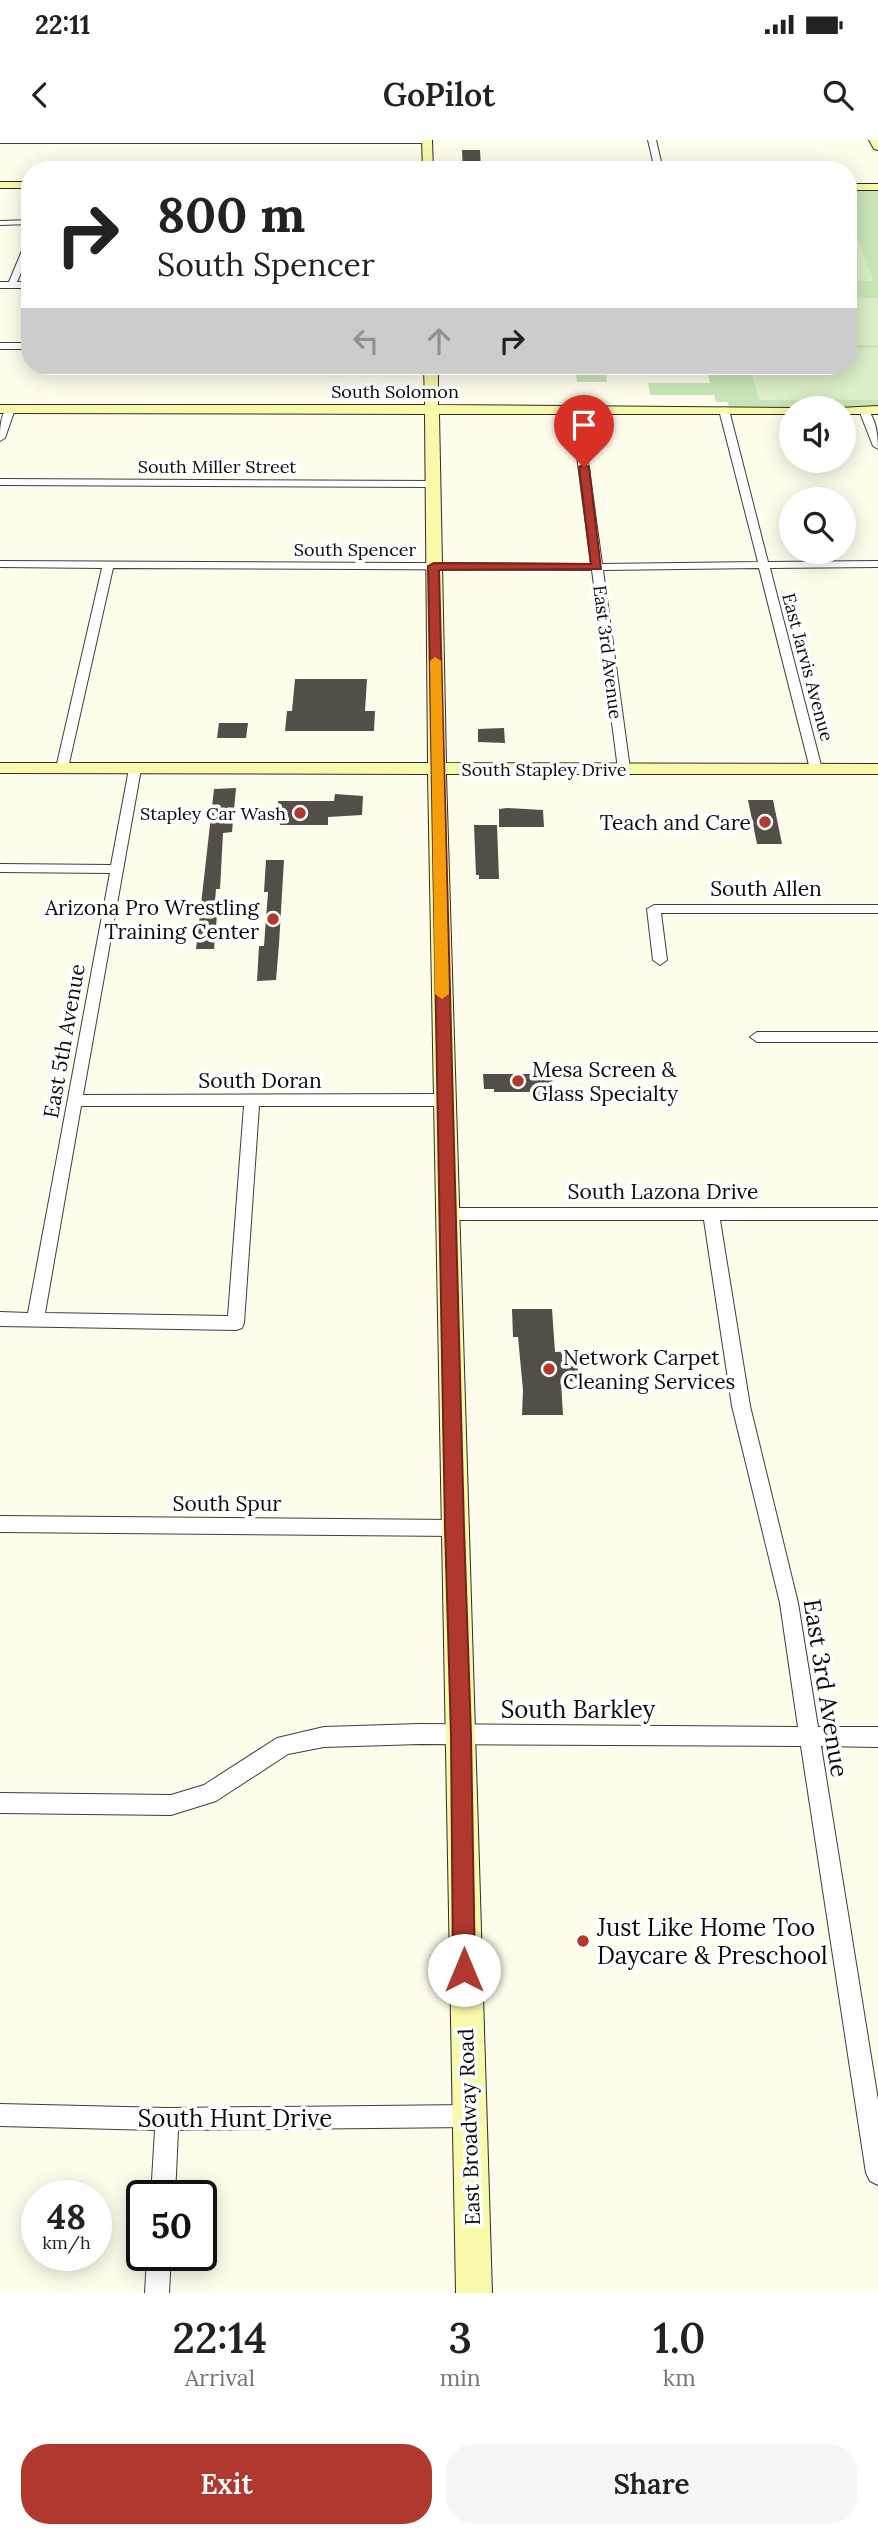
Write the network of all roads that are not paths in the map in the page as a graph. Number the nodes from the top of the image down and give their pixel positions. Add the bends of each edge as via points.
1 (652, 140) edge
2 (874, 140) edge
3 (0, 141) edge
4 (427, 141) edge
5 (878, 147) edge
6 (428, 161) edge
7 (657, 161) edge
8 (0, 185) edge
9 (21, 185) edge
10 (857, 187) edge
11 (878, 187) edge
12 (21, 222) edge
13 (0, 223) edge
14 (21, 263) edge
15 (0, 285) edge
16 (12, 285) junction
17 (21, 285) edge
18 (0, 346) edge
19 (21, 346) edge
20 (431, 375) edge
21 (5, 409) edge
22 (432, 410) junction
23 (576, 410) junction
24 (724, 410) junction
25 (779, 410) edge
26 (871, 410) edge
27 (0, 438) edge
28 (878, 446) edge
29 (0, 482) edge
30 (433, 484) junction
31 (0, 564) edge
32 (878, 564) edge
33 (108, 565) junction
34 (434, 566) junction
35 (764, 566) junction
36 (597, 567) junction
37 (0, 768) edge
38 (62, 768) junction
39 (135, 769) junction
40 (437, 769) junction
41 (624, 769) junction
42 (816, 769) junction
43 (878, 769) edge
44 (0, 868) edge
45 (116, 869) junction
46 (878, 909) edge
47 (660, 960) dead end
48 (757, 1037) dead end
49 (878, 1037) edge
50 (446, 1100) junction
51 (75, 1101) junction
52 (252, 1101) junction
53 (448, 1214) junction
54 (711, 1214) junction
55 (878, 1214) edge
56 (0, 1320) edge
57 (35, 1320) junction
58 (0, 1524) edge
59 (454, 1528) junction
60 (461, 1735) junction
61 (810, 1736) junction
62 (878, 1737) edge
63 (0, 1803) edge
64 (0, 2115) edge
65 (469, 2116) junction
66 (167, 2119) junction
67 (878, 2173) edge
68 (164, 2180) edge
69 (158, 2271) edge
70 (157, 2293) edge
71 (474, 2293) edge

1 - 7 street
2 - 5 main road
3 - 4 street
4 - 6 main road
8 - 9 main road
10 - 11 main road
12 - 13 street
14 - 16 street
15 - 16 street
16 - 17 street
18 - 19 street
20 - 22 main road, East Broadway Road
21 - 22 main road, South Solomon
21 - 27 street
22 - 23 main road, South Solomon
22 - 30 main road, East Broadway Road
23 - 24 main road, South Solomon
23 - 36 street, East 3rd Avenue
24 - 25 main road, South Solomon
24 - 35 street, East Jarvis Avenue
26 - 28 street
29 - 30 street, South Miller Street
30 - 34 main road, East Broadway Road
31 - 33 street, South Spencer
32 - 35 street, South Spencer
33 - 34 street, South Spencer
33 - 38 street
34 - 36 street, South Spencer
34 - 40 main road, East Broadway Road
35 - 36 street, South Spencer
35 - 42 street, East Jarvis Avenue
36 - 41 street, East 3rd Avenue
37 - 38 main road, South Stapley Drive
38 - 39 main road, South Stapley Drive
39 - 40 main road, South Stapley Drive
39 - 45 street, East 5th Avenue
40 - 41 main road, South Stapley Drive
40 - 50 main road, East Broadway Road
41 - 42 main road, South Stapley Drive
42 - 43 main road, South Stapley Drive
44 - 45 street
45 - 51 street, East 5th Avenue
46 - 47 street, South Allen via 654,909
48 - 49 street
50 - 52 street, South Doran
50 - 53 main road, East Broadway Road
51 - 52 street, South Doran
51 - 57 street, East 5th Avenue
52 - 57 street via 236,1323
53 - 54 street, South Lazona Drive
53 - 59 main road, East Broadway Road
54 - 55 street, South Lazona Drive
54 - 61 street, East 3rd Avenue via 741,1406 789,1603
56 - 57 street
58 - 59 street, South Spur
59 - 60 main road, East Broadway Road
60 - 61 street, South Barkley
60 - 63 street, South Barkley via 324,1737 284,1745 209,1794 171,1805
60 - 65 main road, East Broadway Road
61 - 62 street, South Barkley
61 - 67 street, East 3rd Avenue
64 - 66 street, South Hunt Drive
65 - 66 street, South Hunt Drive
65 - 71 main road, East Broadway Road
66 - 68 street
69 - 70 street

